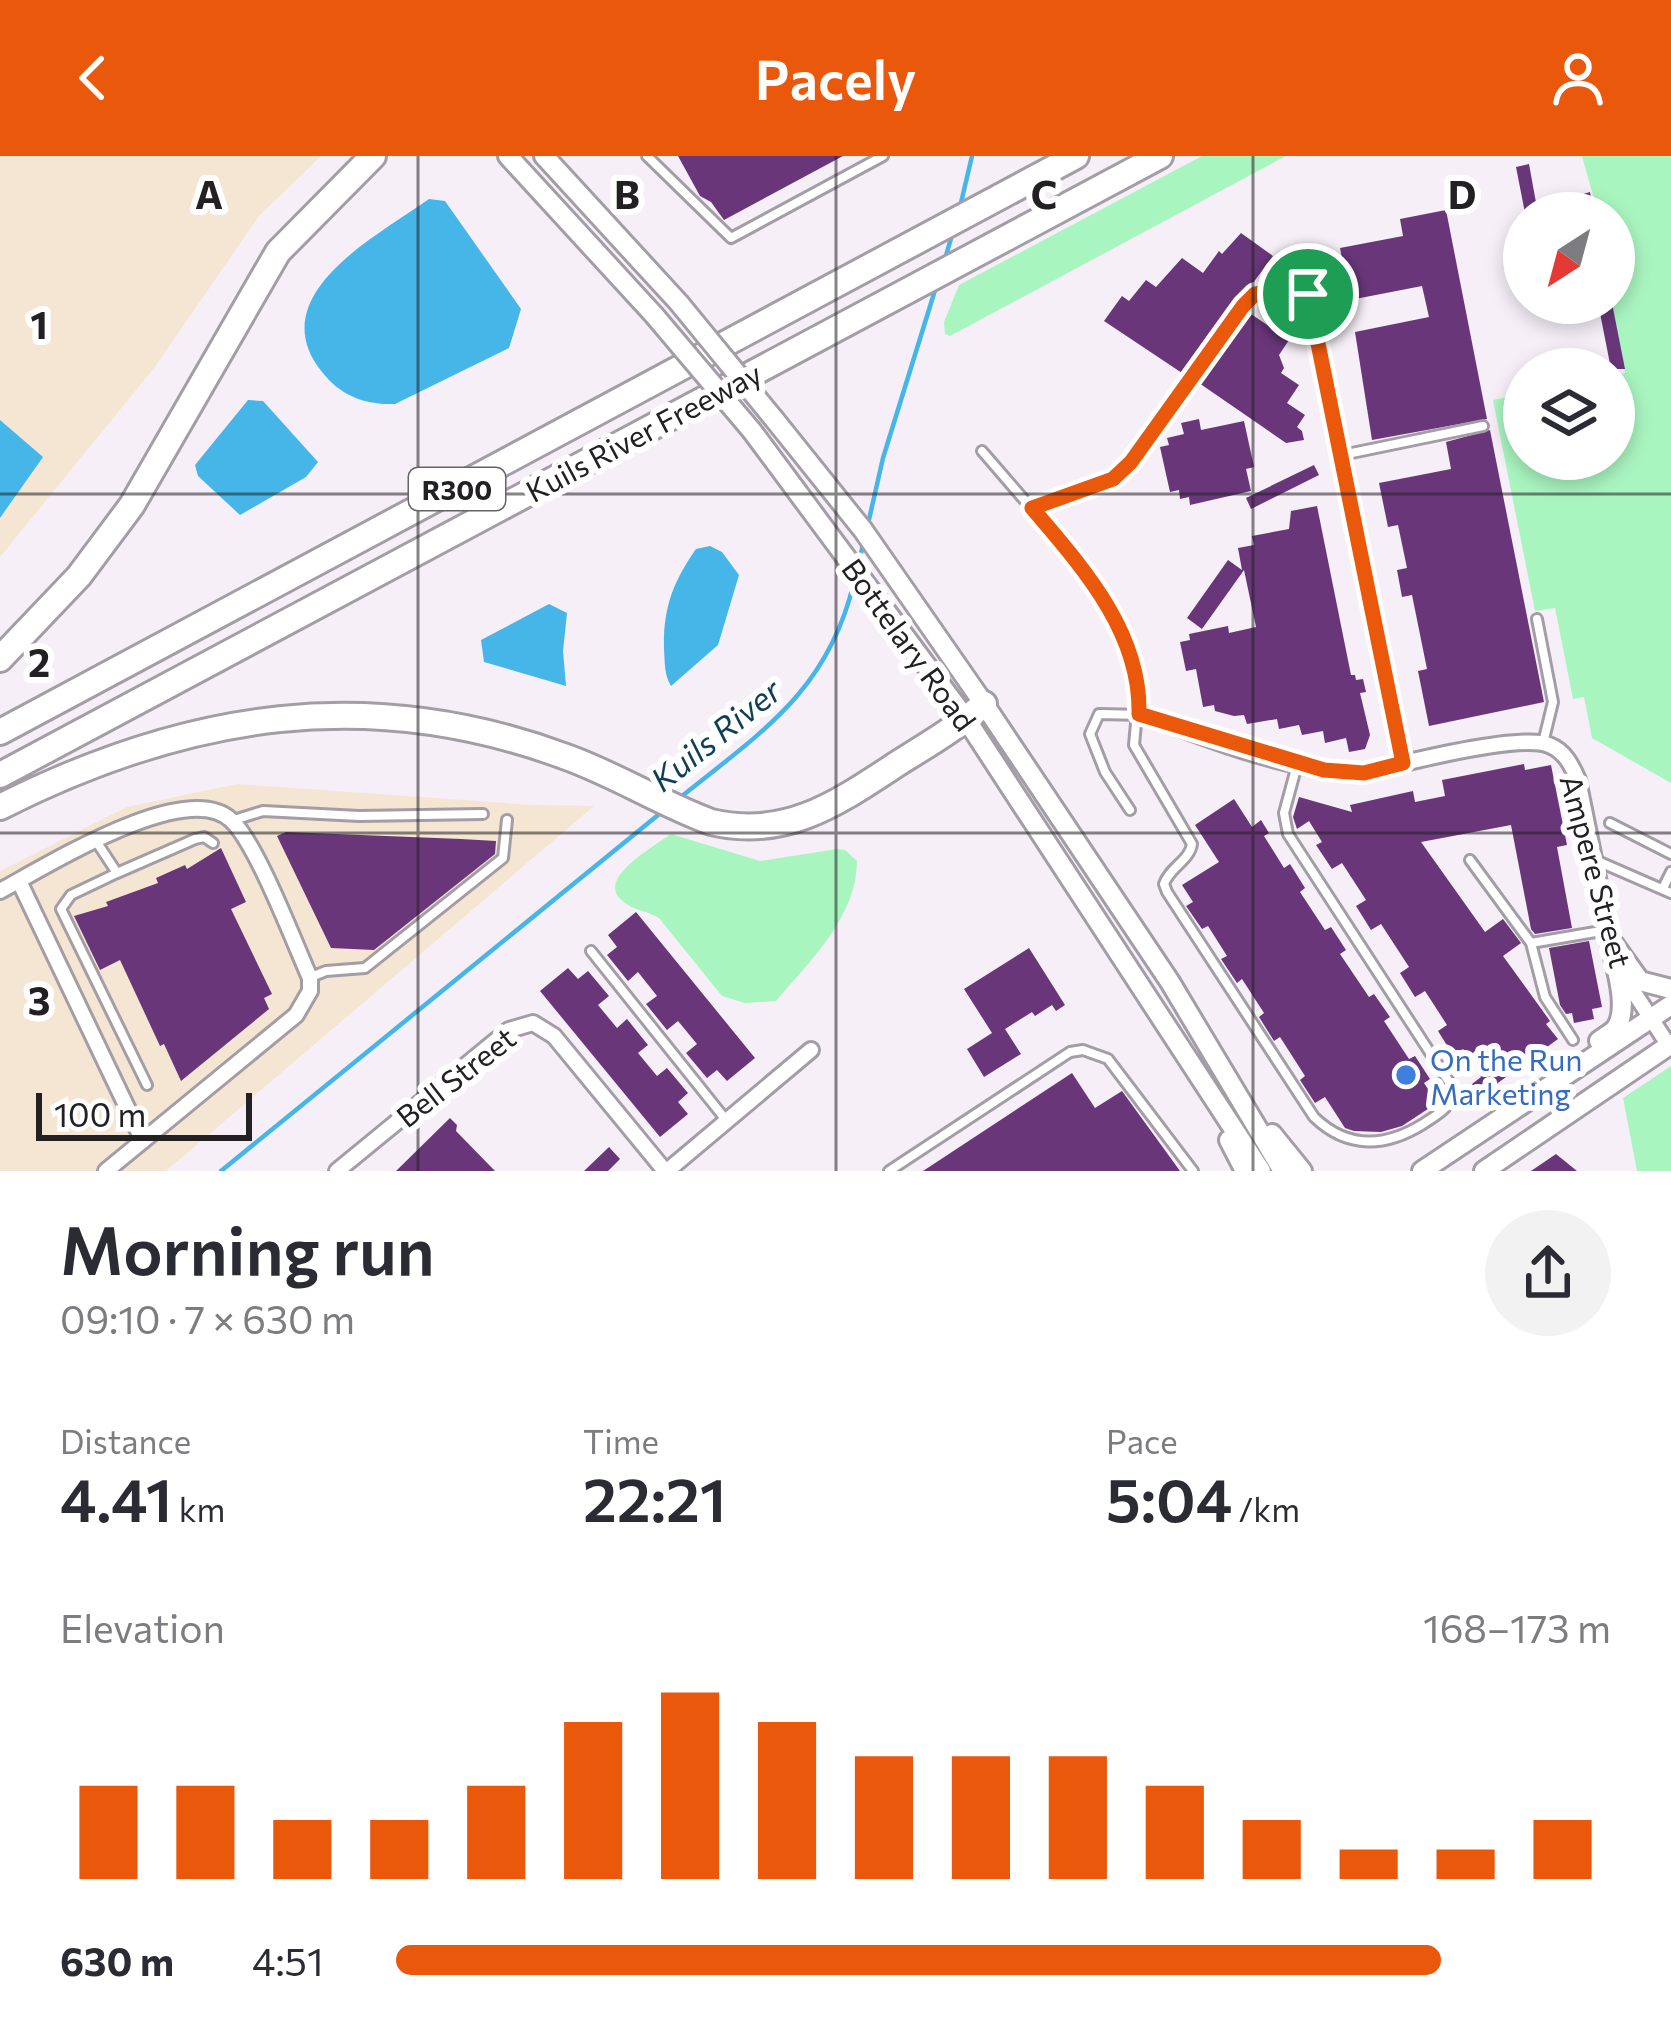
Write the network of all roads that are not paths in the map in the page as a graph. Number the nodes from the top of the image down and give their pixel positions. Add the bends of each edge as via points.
1 (508, 156) edge
2 (544, 156) edge
3 (647, 156) edge
4 (884, 156) edge
5 (1076, 156) edge
6 (1160, 156) edge
7 (367, 160) edge
8 (1303, 270) dead end
9 (1308, 294) junction
10 (1483, 426) dead end
11 (982, 452) dead end
12 (1342, 455) junction
13 (1032, 508) junction
14 (1537, 620) dead end
15 (0, 658) edge
16 (975, 711) junction
17 (1143, 715) junction
18 (0, 732) edge
19 (1543, 743) junction
20 (1403, 763) junction
21 (1298, 764) junction
22 (0, 776) edge
23 (0, 807) edge
24 (1130, 810) dead end
25 (483, 814) dead end
26 (233, 820) junction
27 (507, 820) dead end
28 (1610, 823) dead end
29 (96, 841) junction
30 (213, 843) dead end
31 (1671, 854) edge
32 (1470, 860) dead end
33 (1593, 860) junction
34 (1671, 872) edge
35 (117, 873) junction
36 (19, 881) junction
37 (0, 891) edge
38 (1667, 891) edge
39 (1609, 937) junction
40 (1531, 944) junction
41 (592, 951) dead end
42 (310, 978) junction
43 (1671, 989) edge
44 (1671, 1005) edge
45 (1650, 1019) junction
46 (1574, 1040) dead end
47 (1670, 1045) edge
48 (811, 1050) dead end
49 (1578, 1068) junction
50 (147, 1084) dead end
51 (1231, 1084) junction
52 (1212, 1096) junction
53 (726, 1120) junction
54 (143, 1141) junction
55 (1428, 1167) edge
56 (106, 1171) edge
57 (337, 1171) edge
58 (666, 1171) edge
59 (889, 1171) edge
60 (1193, 1171) edge
61 (1245, 1171) edge
62 (1262, 1171) edge
63 (1283, 1171) edge
64 (1302, 1171) edge
65 (1402, 1171) edge
66 (1484, 1171) edge

1 - 16 main road, Bottelary Road, bridge via 752,431 901,628
2 - 16 main road, Bottelary Road, bridge via 820,474 916,603
3 - 4 lane via 731,238
5 - 18 highway, Kuils River Freeway / R300
6 - 22 highway, Kuils River Freeway / R300
7 - 15 highway via 278,252 132,506
8 - 9 street
9 - 12 street
9 - 13 lane via 1255,294 1131,462 1113,479
10 - 12 lane
11 - 13 lane
12 - 20 street
13 - 17 lane via 1118,626 1135,659
14 - 19 lane via 1553,702
16 - 23 highway via 830,808 774,827 693,815 527,744 371,715 233,723 119,753
16 - 51 main road, Bottelary Road via 1153,954
16 - 52 main road, Bottelary Road
17 - 21 street, Ampere Street
17 - 21 lane via 1134,745 1192,844 1167,875 1167,892 1314,1117 1358,1142 1389,1142 1442,1111 1453,1088 1288,834 1284,813
17 - 24 lane via 1099,714 1090,734
19 - 20 street, Ampere Street
19 - 33 street, Ampere Street via 1573,769
20 - 21 street, Ampere Street via 1364,773
25 - 26 lane via 263,811
26 - 29 street via 190,809
26 - 42 street
27 - 42 lane via 503,858 486,872 365,968
28 - 31 lane
29 - 35 lane
29 - 36 street
30 - 35 lane via 204,836
32 - 40 lane
33 - 38 lane
33 - 39 street, Ampere Street
34 - 38 lane
35 - 50 lane via 71,895 62,910
36 - 37 street
36 - 54 street
39 - 40 lane
39 - 43 main road via 1640,981
39 - 45 street, Ampere Street
39 - 49 main road via 1620,1019
40 - 46 lane via 1545,997
41 - 53 lane
42 - 54 street via 296,1015
44 - 45 main road
45 - 47 street, Ampere Street
45 - 49 main road
47 - 66 main road
48 - 53 street
49 - 55 main road
51 - 63 main road, Bottelary Road
51 - 64 main road
52 - 61 main road
52 - 62 main road, Bottelary Road
53 - 58 street
54 - 56 street
55 - 65 main road
57 - 58 street, Bell Street via 509,1030 533,1023 554,1036
59 - 60 lane via 1083,1050 1108,1059

